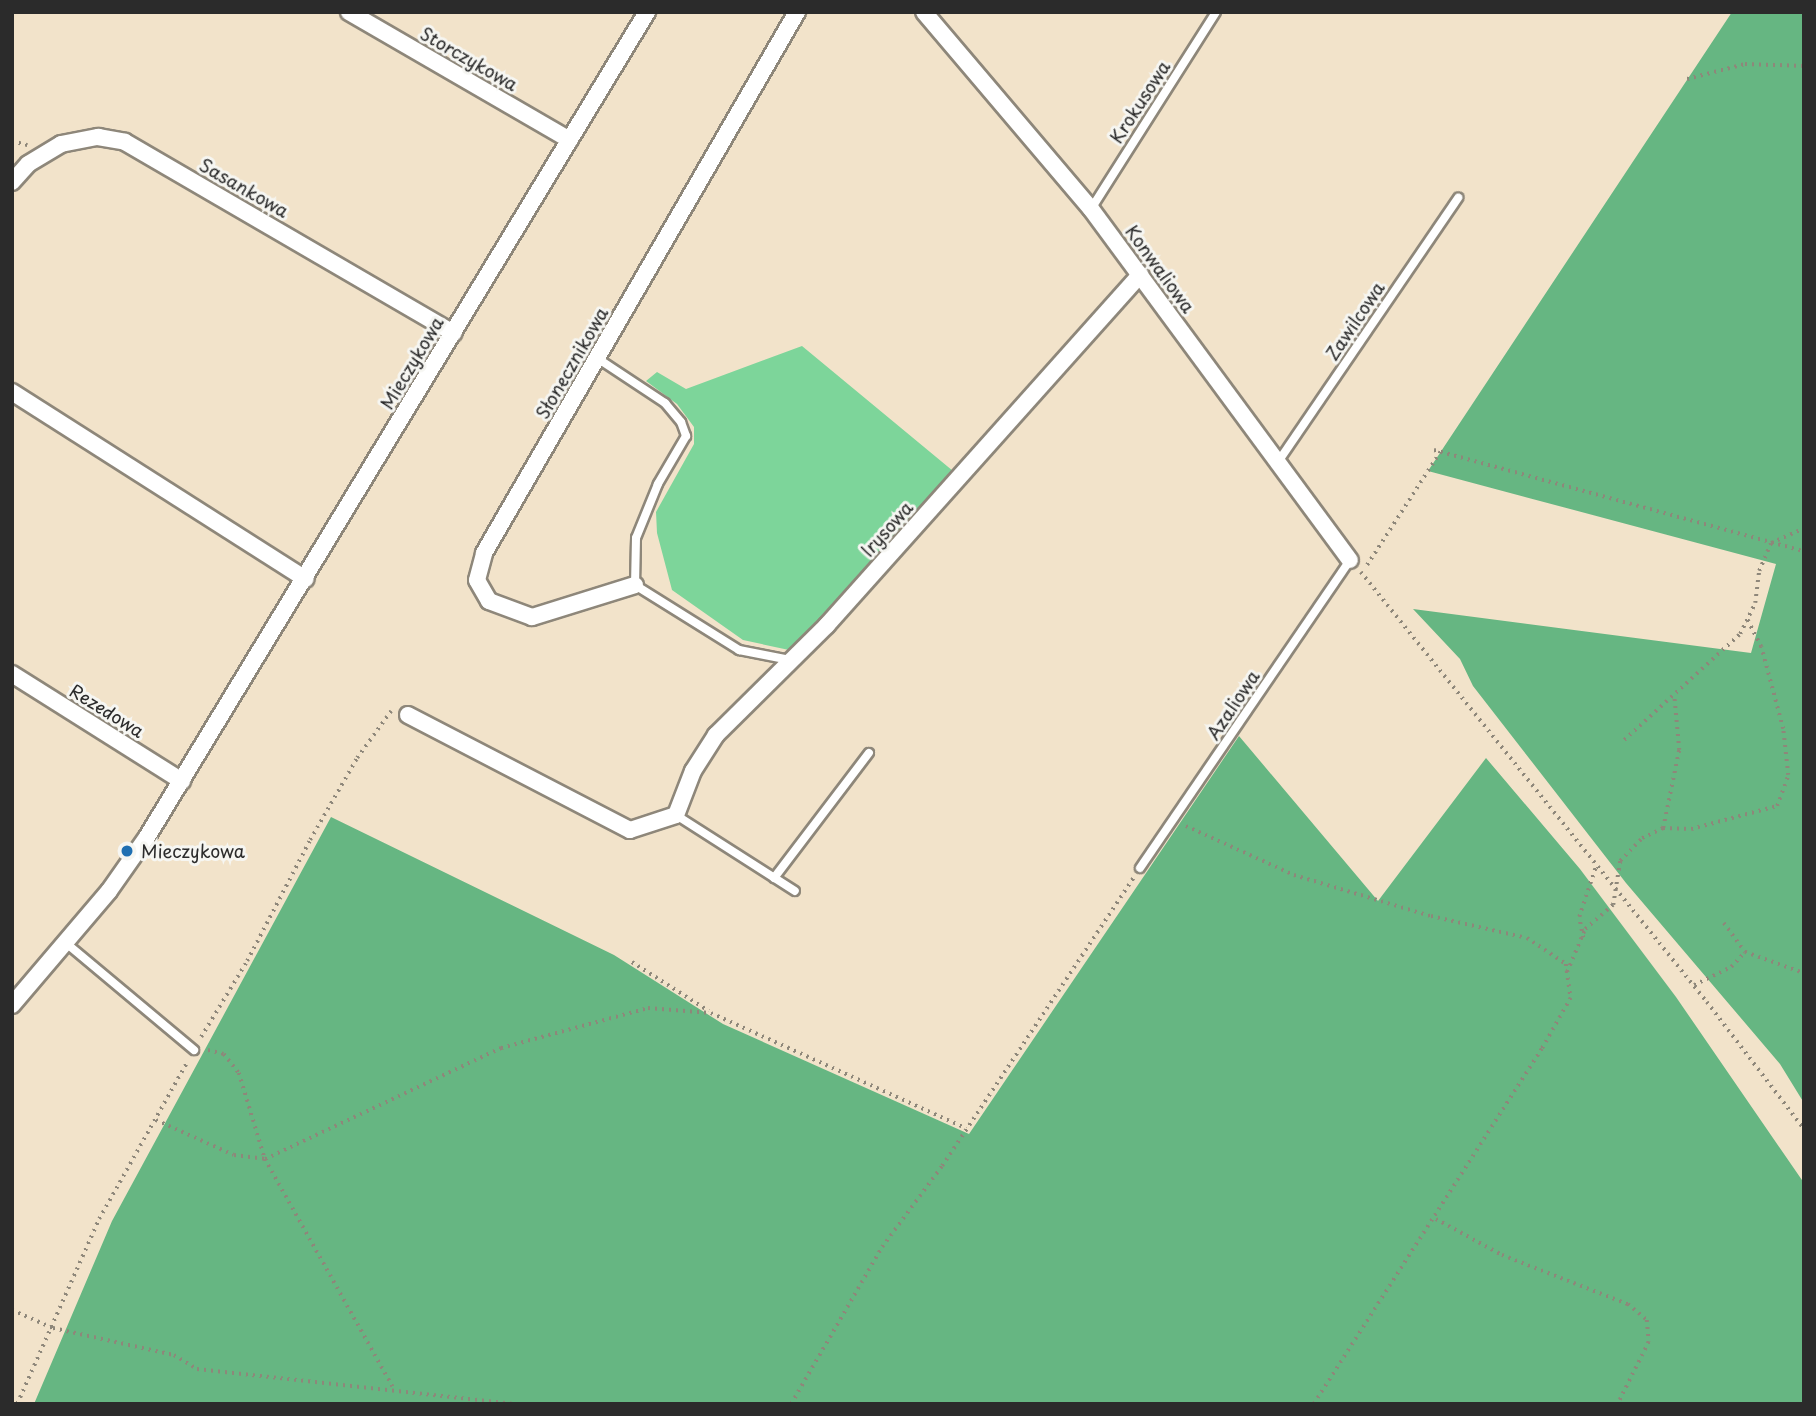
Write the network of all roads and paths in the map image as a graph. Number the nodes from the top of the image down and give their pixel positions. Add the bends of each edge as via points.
1 (349, 12) edge
2 (647, 12) edge
3 (797, 12) edge
4 (924, 12) edge
5 (1216, 12) edge
6 (1804, 66) edge
7 (1688, 79) dead end
8 (570, 140) junction
9 (12, 182) edge
10 (1458, 198) dead end
11 (1091, 209) junction
12 (1140, 275) junction
13 (453, 333) junction
14 (597, 358) junction
15 (12, 392) edge
16 (1434, 450) dead end
17 (1440, 452) junction
18 (1278, 462) junction
19 (1804, 528) edge
20 (1771, 543) junction
21 (1804, 551) edge
22 (1350, 560) junction
23 (1362, 573) junction
24 (305, 579) junction
25 (635, 585) junction
26 (1747, 620) junction
27 (790, 660) junction
28 (12, 674) edge
29 (1674, 695) junction
30 (402, 711) joint
31 (1624, 740) dead end
32 (869, 753) dead end
33 (182, 781) junction
34 (676, 815) junction
35 (1173, 820) junction
36 (1663, 828) junction
37 (1596, 866) junction
38 (1140, 867) joint
39 (774, 878) junction
40 (795, 891) dead end
41 (1618, 893) junction
42 (1724, 923) dead end
43 (1583, 940) junction
44 (66, 943) junction
45 (1745, 953) junction
46 (632, 962) dead end
47 (1567, 972) junction
48 (1804, 973) edge
49 (1694, 985) junction
50 (12, 1005) edge
51 (711, 1013) junction
52 (195, 1048) junction
53 (156, 1120) junction
54 (966, 1128) junction
55 (1804, 1129) edge
56 (265, 1159) junction
57 (1436, 1219) junction
58 (12, 1310) edge
59 (48, 1326) junction
60 (12, 1375) edge
61 (393, 1387) junction
62 (12, 1390) edge
63 (506, 1403) edge
64 (17, 1404) edge
65 (512, 1404) edge
66 (791, 1404) edge
67 (1314, 1404) edge
68 (1618, 1404) edge

1 - 8 street, Storczykowa
2 - 8 street, Mieczykowa
3 - 14 street, Słonecznikowa
4 - 11 street, Konwaliowa
5 - 11 lane, Krokusowa
6 - 7 path via 1799,62 1745,64
8 - 13 street, Mieczykowa
9 - 13 street, Sasankowa via 28,164 61,144 98,137 125,142
10 - 18 lane, Zawilcowa
11 - 12 street, Konwaliowa
12 - 18 street, Konwaliowa
12 - 27 street, Irysowa via 827,625
13 - 24 street, Mieczykowa
14 - 25 lane via 665,403 686,436 658,484 636,538
14 - 25 street, Słonecznikowa via 484,553 477,580 489,601 532,617
15 - 24 street
16 - 17 path
17 - 20 path
17 - 23 path
18 - 22 street, Konwaliowa
19 - 20 path
20 - 21 path
20 - 26 path
22 - 23 path
22 - 35 lane, Azaliowa
23 - 37 path
24 - 33 street, Mieczykowa
25 - 27 lane via 739,650
26 - 29 path via 1740,634
26 - 36 path via 1761,647 1783,729 1788,775 1777,806 1691,829
27 - 34 street, Irysowa via 716,735 693,771
28 - 33 street, Rezedowa
29 - 31 path
29 - 36 path via 1679,750
30 - 34 street via 630,830
30 - 52 path via 384,714
32 - 39 lane
33 - 44 street, Mieczykowa via 129,865
34 - 39 lane
35 - 38 lane, Azaliowa
35 - 47 path via 1294,875 1430,916 1527,938 1566,964
36 - 41 path via 1627,850 1620,861
37 - 41 path
37 - 43 path via 1580,917
38 - 54 path
39 - 40 lane
41 - 43 path via 1614,905 1586,929
41 - 49 path
42 - 45 path
43 - 47 path
44 - 50 street, Mieczykowa
44 - 52 lane
45 - 48 path
45 - 49 path via 1731,967
46 - 51 path
47 - 57 path via 1571,998
49 - 55 path
51 - 54 path
51 - 56 path via 648,1008 501,1048
52 - 53 path
52 - 56 path via 224,1054 239,1073
53 - 56 path via 234,1155
53 - 59 path via 99,1219
54 - 66 path via 882,1247
56 - 61 path
57 - 67 path
57 - 68 path via 1502,1255 1628,1304 1647,1320 1649,1342
58 - 59 path
59 - 61 path via 174,1355 197,1369
59 - 64 path
60 - 62 path
61 - 63 path
63 - 65 path

